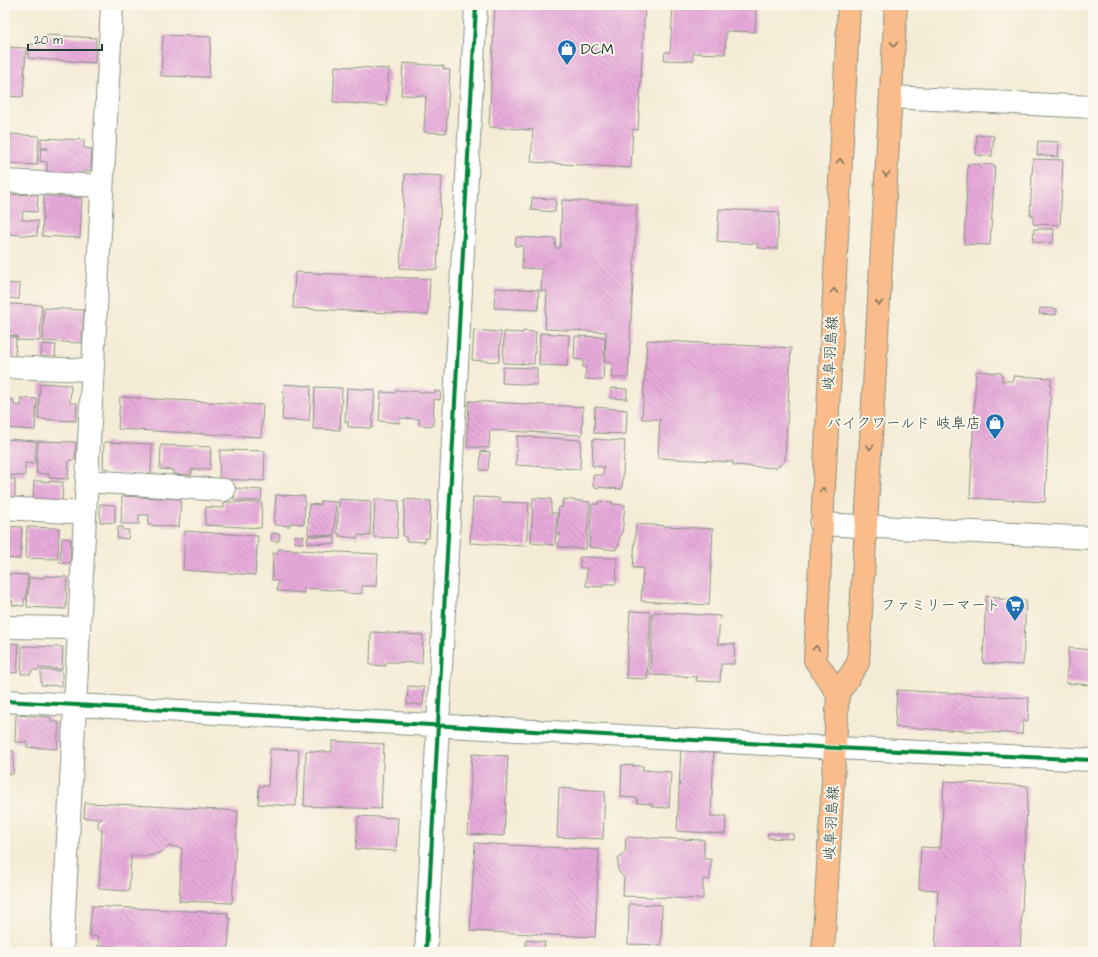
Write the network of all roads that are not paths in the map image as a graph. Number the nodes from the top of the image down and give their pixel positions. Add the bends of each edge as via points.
1 (112, 5) edge
2 (476, 5) edge
3 (849, 5) edge
4 (896, 5) edge
5 (891, 97) junction
6 (1093, 107) edge
7 (5, 181) edge
8 (102, 186) junction
9 (5, 367) edge
10 (92, 370) junction
11 (87, 481) junction
12 (224, 490) dead end
13 (5, 508) edge
14 (85, 513) junction
15 (821, 524) junction
16 (866, 526) junction
17 (1093, 538) edge
18 (5, 627) edge
19 (79, 628) junction
20 (838, 694) junction
21 (5, 702) edge
22 (75, 705) junction
23 (437, 725) junction
24 (836, 748) junction
25 (1093, 760) edge
26 (62, 952) edge
27 (426, 952) edge
28 (823, 952) edge

1 - 8 street
2 - 23 street
15 -> 3 main road, 岐阜羽島線
4 -> 5 main road
5 - 6 street
5 -> 16 main road
7 - 8 street
8 - 10 street
9 - 10 street
10 - 11 street
11 - 12 street
11 - 14 street
13 - 14 street
14 - 19 street
15 - 16 street
20 -> 15 main road, 岐阜羽島線 via 815,660
16 - 17 street
16 - 20 main road via 858,663
18 - 19 street
19 - 22 street
20 - 24 main road, 岐阜羽島線
21 - 22 street
22 - 23 street
22 - 26 street
23 - 24 street
23 - 27 street
24 - 25 street
24 - 28 main road, 岐阜羽島線

